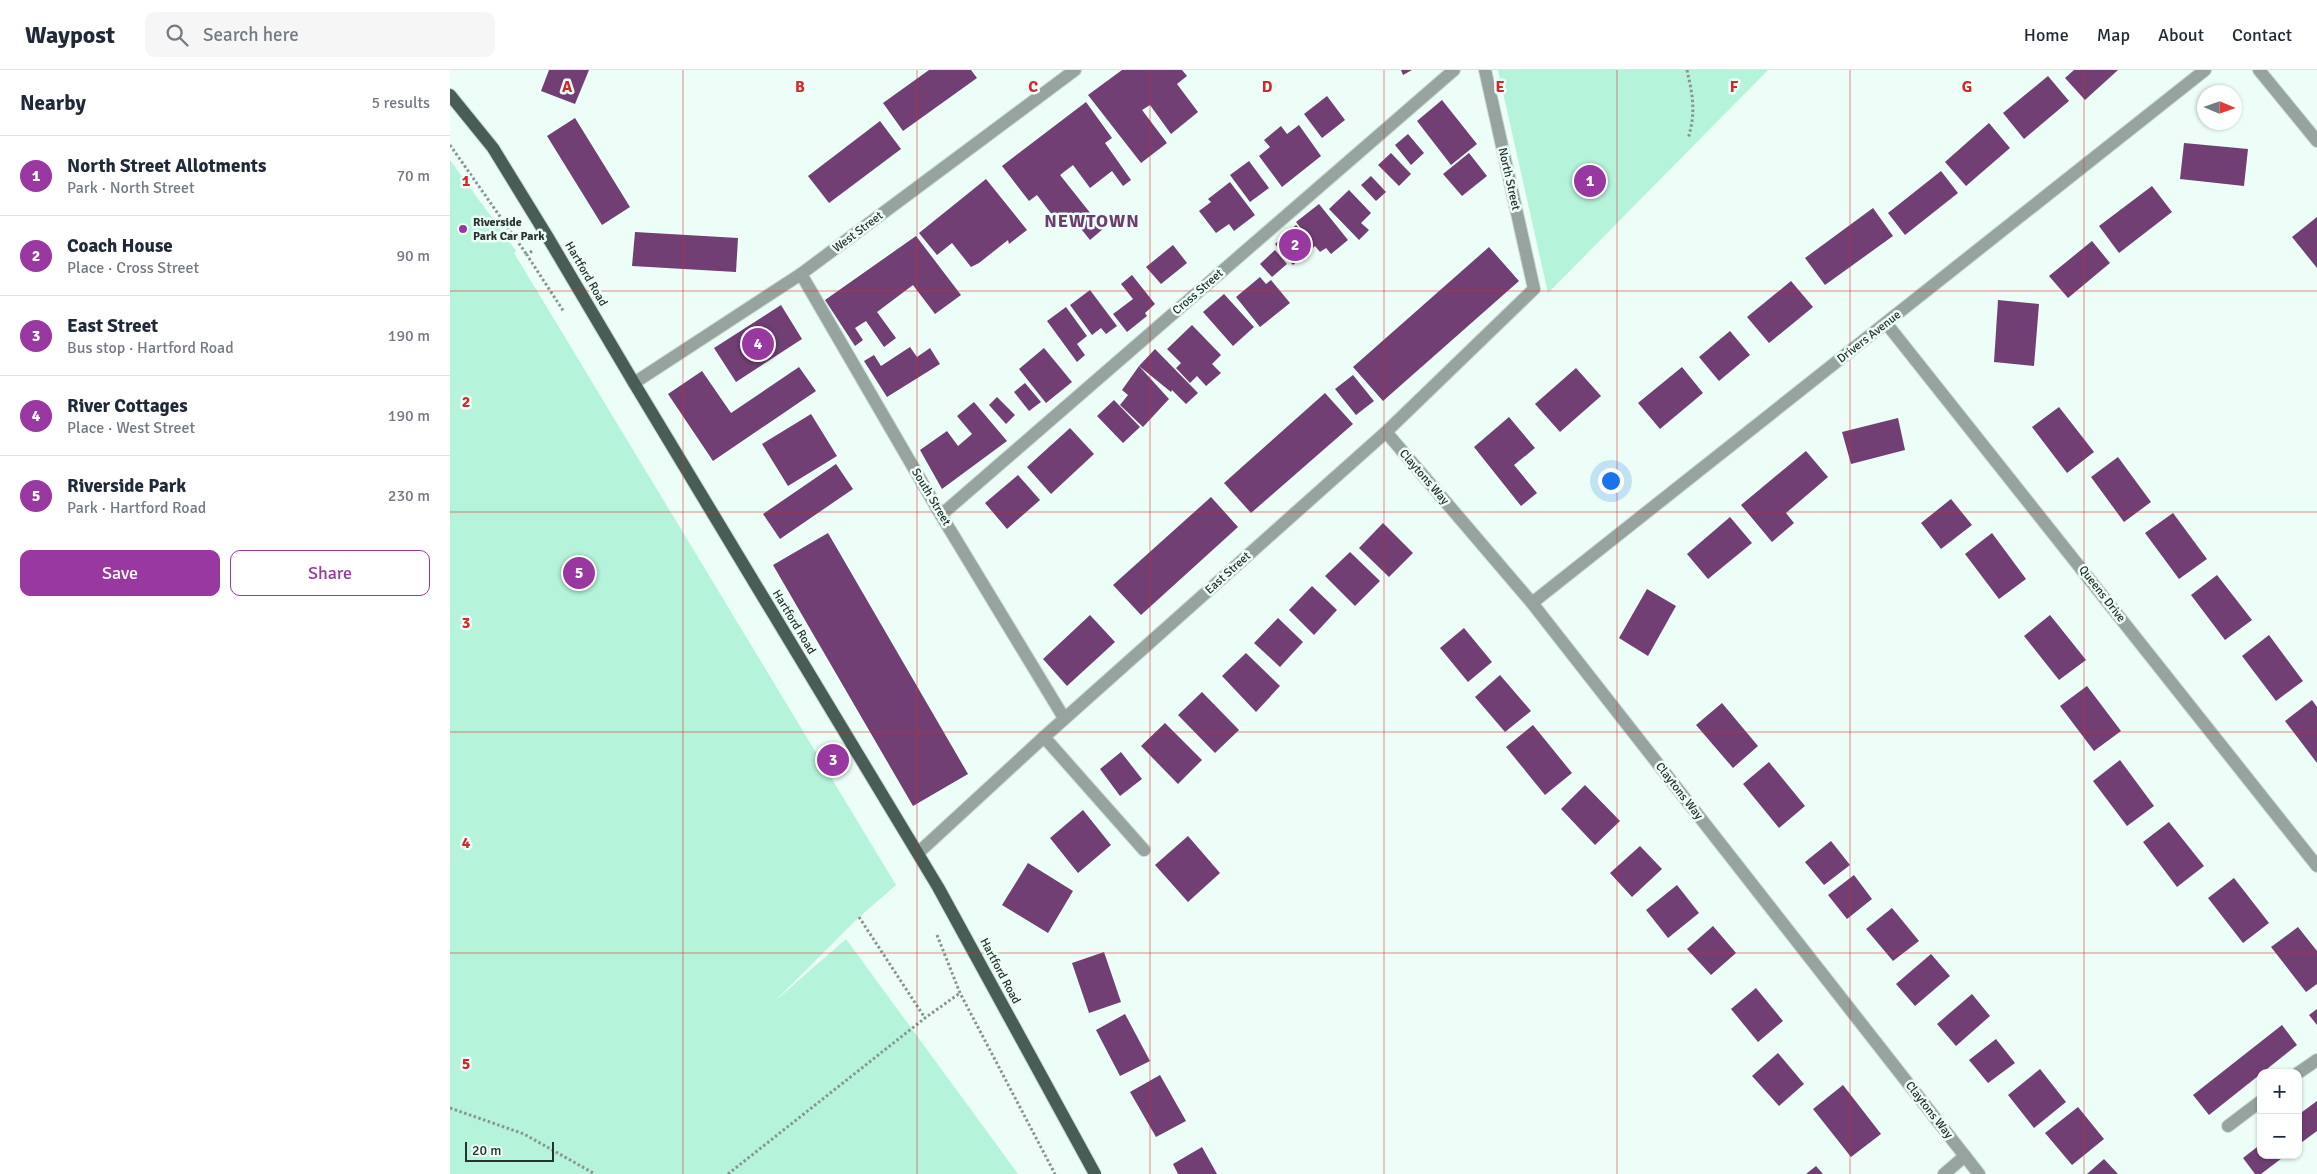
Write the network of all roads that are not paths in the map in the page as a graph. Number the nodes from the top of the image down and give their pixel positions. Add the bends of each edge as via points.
1 (1075, 70) edge
2 (1454, 70) edge
3 (1485, 70) edge
4 (2206, 70) edge
5 (2260, 70) edge
6 (450, 95) edge
7 (2317, 142) edge
8 (801, 274) junction
9 (1534, 289) joint
10 (1886, 323) junction
11 (634, 383) junction
12 (1386, 432) junction
13 (941, 515) junction
14 (1532, 603) junction
15 (1064, 718) junction
16 (1044, 737) junction
17 (1144, 850) dead end
18 (918, 854) junction
19 (2317, 866) edge
20 (2317, 1060) edge
21 (2302, 1070) edge
22 (2257, 1104) edge
23 (2228, 1126) dead end
24 (1966, 1156) junction
25 (1095, 1174) edge
26 (1944, 1174) edge
27 (1979, 1174) edge

1 - 8 street, West Street
2 - 13 street, Cross Street
3 - 9 street, North Street
4 - 10 street, Drivers Avenue
5 - 7 street
6 - 11 main road, Hartford Road via 493,148
8 - 11 street, West Street
8 - 13 street, South Street
9 - 12 street, East Street
10 - 14 street, Drivers Avenue
10 - 19 street, Queens Drive
11 - 18 main road, Hartford Road
12 - 14 street, Claytons Way
12 - 15 street, East Street
13 - 15 street, South Street
14 - 24 street, Claytons Way
15 - 16 street, East Street
16 - 17 street
16 - 18 street, East Street
18 - 25 main road, Hartford Road
20 - 21 street
22 - 23 street
24 - 26 street
24 - 27 street, Claytons Way

